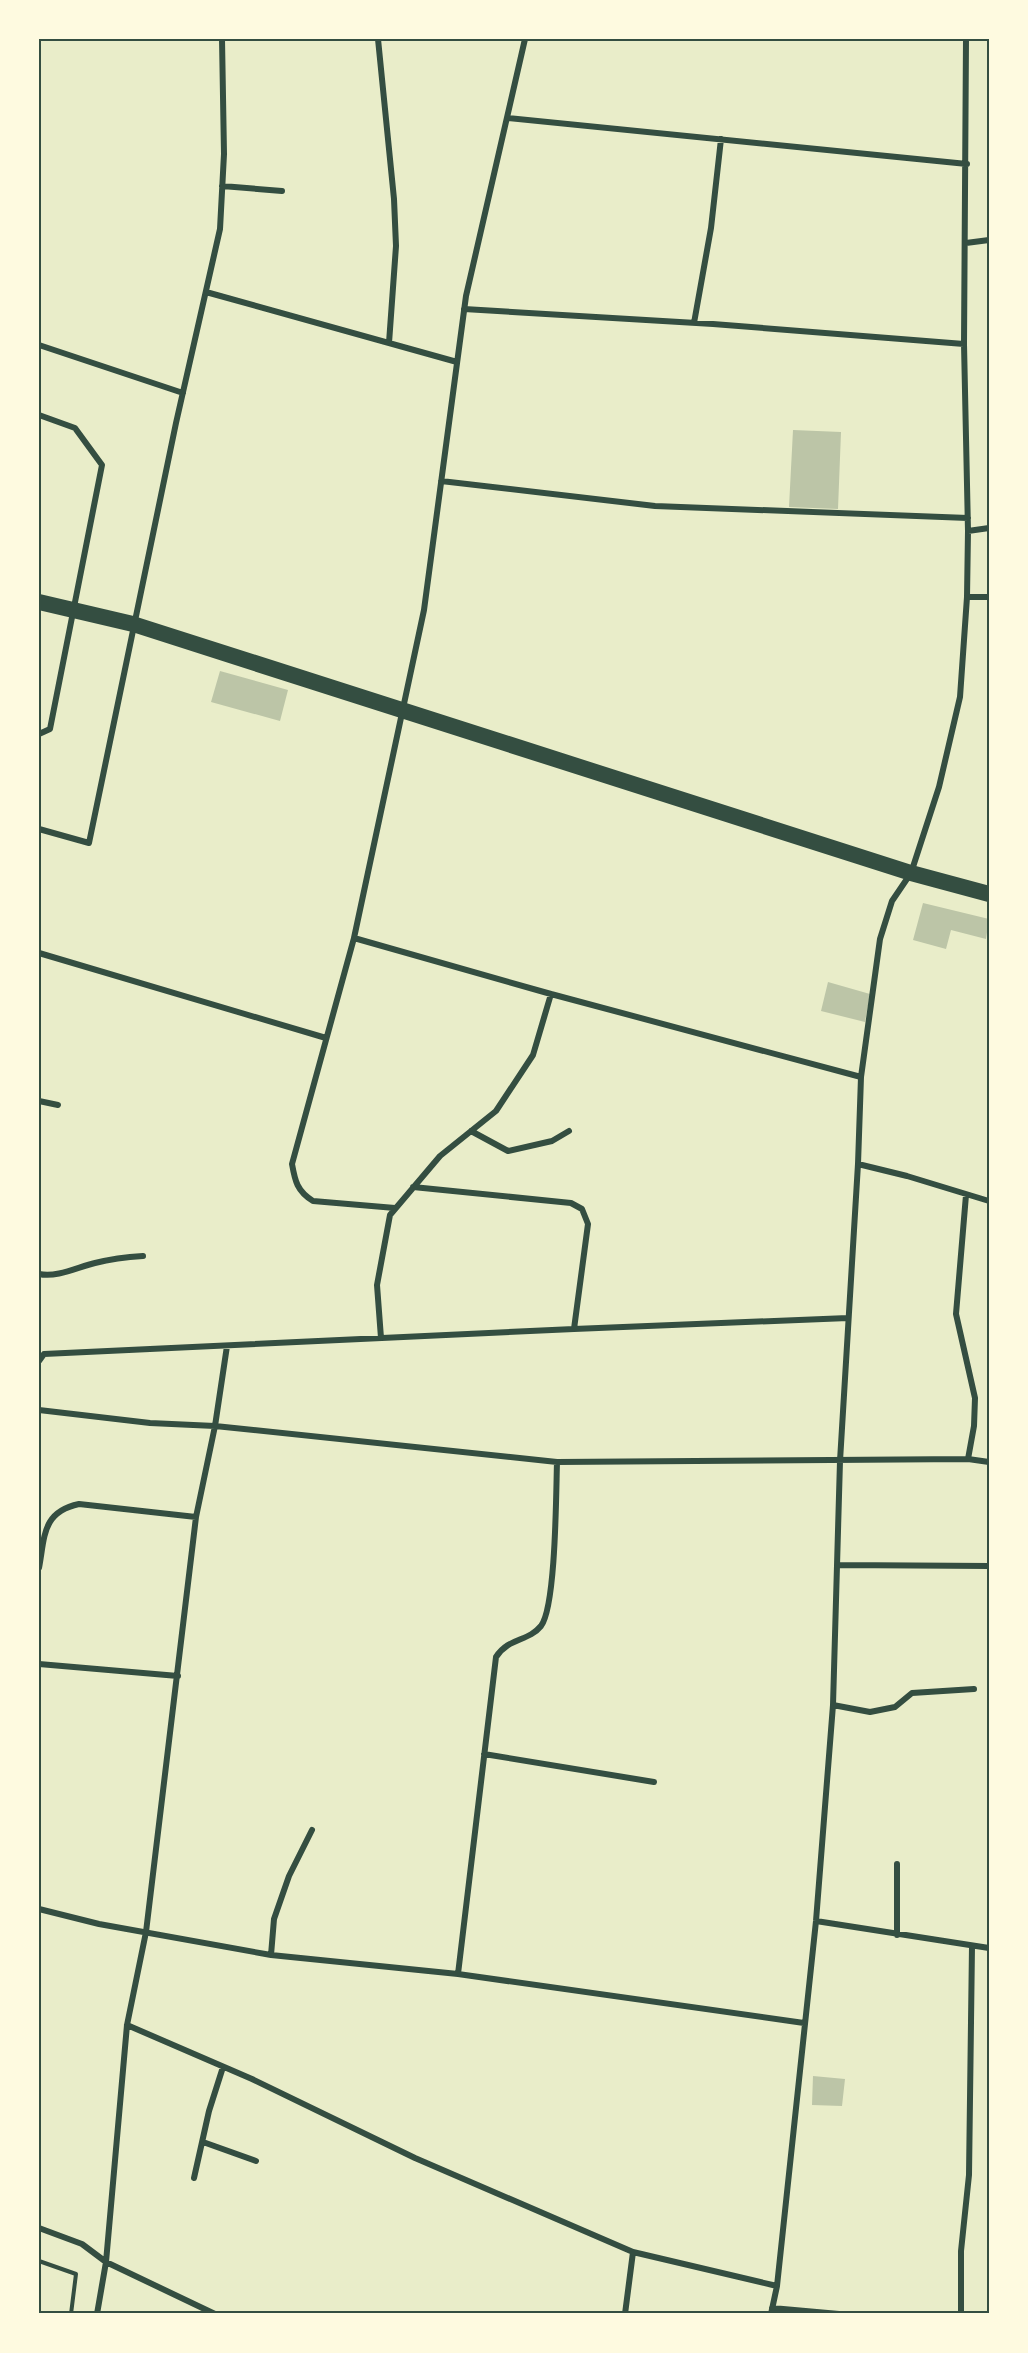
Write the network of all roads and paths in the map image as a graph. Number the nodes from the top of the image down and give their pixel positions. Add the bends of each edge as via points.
1 (222, 39) edge
2 (378, 39) edge
3 (525, 39) edge
4 (966, 39) edge
5 (507, 117) junction
6 (721, 139) junction
7 (967, 164) junction
8 (222, 186) junction
9 (282, 191) dead end
10 (989, 240) edge
11 (966, 243) junction
12 (206, 292) junction
13 (464, 309) junction
14 (694, 323) junction
15 (388, 343) junction
16 (964, 344) junction
17 (39, 345) edge
18 (457, 362) junction
19 (183, 393) junction
20 (39, 415) edge
21 (441, 482) junction
22 (968, 518) junction
23 (989, 528) edge
24 (968, 531) junction
25 (967, 597) junction
26 (989, 597) edge
27 (39, 602) edge
28 (73, 609) junction
29 (133, 624) junction
30 (404, 711) junction
31 (39, 734) edge
32 (39, 829) edge
33 (911, 873) junction
34 (989, 894) edge
35 (354, 938) junction
36 (39, 953) edge
37 (550, 994) junction
38 (326, 1038) junction
39 (861, 1077) junction
40 (39, 1101) edge
41 (58, 1105) dead end
42 (471, 1131) junction
43 (569, 1131) dead end
44 (858, 1164) junction
45 (413, 1187) junction
46 (966, 1195) junction
47 (989, 1201) edge
48 (395, 1208) junction
49 (143, 1257) dead end
50 (39, 1274) edge
51 (848, 1318) junction
52 (574, 1329) junction
53 (381, 1338) junction
54 (227, 1346) junction
55 (39, 1361) edge
56 (39, 1410) edge
57 (215, 1426) junction
58 (968, 1460) junction
59 (840, 1461) junction
60 (557, 1462) junction
61 (989, 1462) edge
62 (196, 1517) junction
63 (837, 1565) junction
64 (989, 1566) edge
65 (39, 1568) edge
66 (39, 1664) edge
67 (178, 1676) junction
68 (974, 1689) dead end
69 (833, 1705) junction
70 (484, 1754) junction
71 (654, 1782) dead end
72 (312, 1830) dead end
73 (897, 1864) dead end
74 (39, 1909) edge
75 (816, 1921) junction
76 (146, 1932) junction
77 (897, 1935) junction
78 (972, 1946) junction
79 (989, 1948) edge
80 (272, 1955) junction
81 (458, 1974) junction
82 (804, 2023) junction
83 (127, 2025) junction
84 (223, 2067) junction
85 (202, 2142) junction
86 (256, 2161) dead end
87 (194, 2178) dead end
88 (39, 2228) edge
89 (633, 2252) junction
90 (39, 2261) edge
91 (106, 2262) junction
92 (777, 2286) junction
93 (772, 2311) edge
94 (71, 2314) edge
95 (97, 2314) edge
96 (215, 2314) edge
97 (624, 2314) edge
98 (839, 2314) edge
99 (961, 2314) edge

1 - 8 street
2 - 15 street via 396,246
3 - 5 street
4 - 7 street
5 - 6 street
5 - 13 street
6 - 7 street
6 - 14 street via 711,228
7 - 11 street
8 - 9 street
8 - 12 street via 219,229
10 - 11 street
11 - 16 street
12 - 15 street
12 - 19 street
13 - 14 street
13 - 18 street
14 - 16 street
15 - 18 street
16 - 22 street
17 - 19 street
18 - 21 street
19 - 29 street
20 - 28 street via 75,428 102,465
21 - 22 street via 655,506
21 - 30 street via 424,610
22 - 24 street
23 - 24 street
24 - 25 street
25 - 26 street
25 - 33 street via 960,697 939,787
27 - 28 highway
28 - 29 highway
28 - 31 street via 50,729
29 - 30 highway
29 - 32 street via 88,843
30 - 33 highway
30 - 35 street
33 - 34 highway
33 - 39 street via 892,901 880,939
35 - 37 street
35 - 38 street
36 - 38 street
37 - 39 street
37 - 42 street via 533,1055 496,1111
38 - 48 street via 292,1164 296,1185 313,1201
39 - 44 street
40 - 41 street
42 - 43 street via 508,1151 552,1141
42 - 45 street via 440,1156
44 - 46 street
44 - 51 street
45 - 48 street
45 - 52 street via 571,1203 582,1209 588,1224
46 - 47 street
46 - 58 street via 956,1314 975,1398
48 - 53 street via 390,1215 377,1285
49 - 50 street
51 - 52 street
51 - 59 street
52 - 53 street
53 - 54 street
54 - 55 street via 45,1354
54 - 57 street
56 - 57 street
57 - 60 street
57 - 62 street
58 - 59 street
58 - 61 street
59 - 60 street
59 - 63 street
60 - 70 street via 551,1590 546,1617 529,1636 513,1641 496,1657
62 - 65 street via 79,1504 63,1508 46,1530
62 - 67 street
63 - 64 street
63 - 69 street
66 - 67 street
67 - 76 street
68 - 69 street via 912,1693 895,1707 870,1713
69 - 75 street
70 - 71 street
70 - 81 street
72 - 80 street via 289,1876 274,1919
73 - 77 street
74 - 76 street
75 - 77 street
75 - 82 street
76 - 80 street
76 - 83 street
77 - 78 street
78 - 79 street
78 - 99 street via 969,2175 961,2251
80 - 81 street
81 - 82 street
82 - 92 street
83 - 84 street
83 - 91 street
84 - 85 street
84 - 89 street via 415,2158
85 - 86 street
85 - 87 street
88 - 91 street via 82,2244
89 - 92 street
89 - 97 street
90 - 94 path via 76,2274
91 - 95 street
91 - 96 street
92 - 93 street
93 - 98 street

